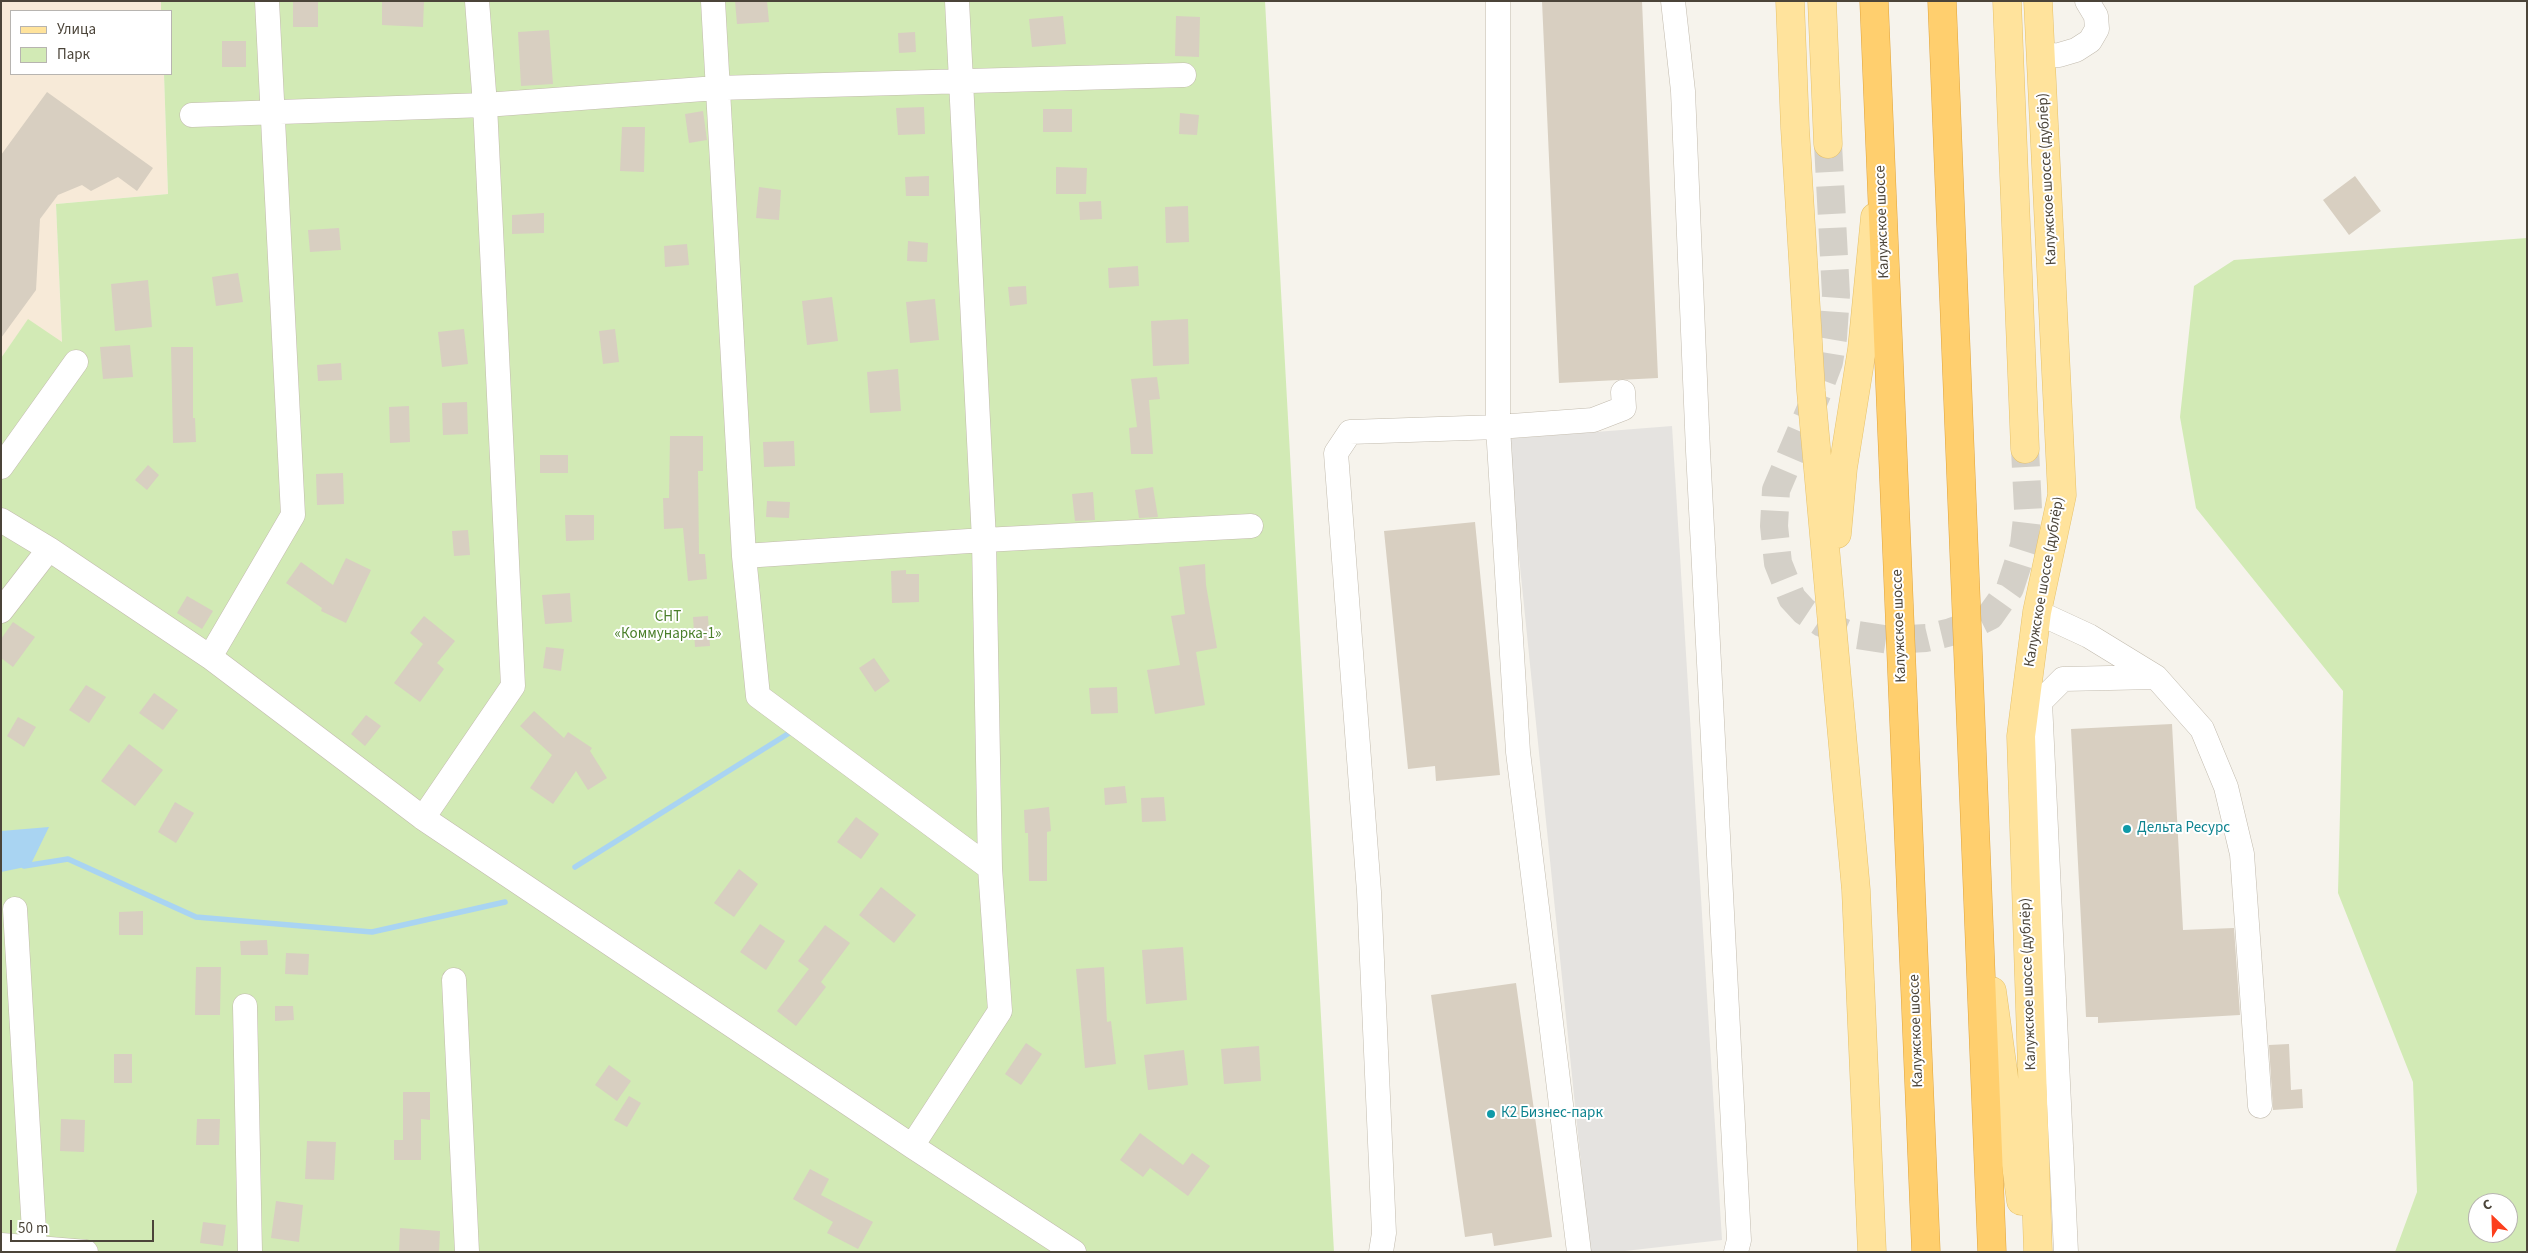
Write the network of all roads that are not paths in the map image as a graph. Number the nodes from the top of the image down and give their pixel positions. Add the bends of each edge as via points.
1 (267, 1) edge
2 (477, 1) edge
3 (713, 1) edge
4 (957, 1) edge
5 (1498, 1) edge
6 (1673, 1) edge
7 (1790, 1) edge
8 (1822, 1) edge
9 (1874, 1) edge
10 (1942, 1) edge
11 (1956, 1) edge
12 (2007, 1) edge
13 (2038, 1) edge
14 (2088, 1) edge
15 (2042, 56) junction
16 (1184, 75) dead end
17 (960, 81) junction
18 (1946, 82) junction
19 (717, 88) junction
20 (484, 105) junction
21 (273, 112) junction
22 (192, 115) dead end
23 (1828, 144) tunnel mouth
24 (1880, 157) junction
25 (76, 362) dead end
26 (1623, 392) dead end
27 (1498, 427) junction
28 (2025, 449) tunnel mouth
29 (1, 467) edge
30 (1, 520) edge
31 (1251, 526) dead end
32 (984, 540) junction
33 (49, 549) junction
34 (744, 556) junction
35 (1831, 600) junction
36 (1, 611) edge
37 (2037, 612) junction
38 (210, 657) junction
39 (2156, 677) junction
40 (424, 818) junction
41 (990, 868) junction
42 (1980, 907) junction
43 (15, 909) dead end
44 (454, 980) dead end
45 (245, 1006) dead end
46 (2260, 1106) dead end
47 (912, 1146) junction
48 (1, 1245) edge
49 (35, 1248) junction
50 (86, 1252) edge
51 (250, 1252) edge
52 (467, 1252) edge
53 (1074, 1252) edge
54 (1381, 1252) edge
55 (1579, 1252) edge
56 (1736, 1252) edge
57 (1872, 1252) edge
58 (1926, 1252) edge
59 (1992, 1252) edge
60 (2029, 1252) edge
61 (2038, 1252) edge
62 (2066, 1252) edge

1 - 21 street
2 - 20 street
3 - 19 street
4 - 17 street
5 - 27 street
6 - 56 street via 1683,91 1739,1240
7 - 35 main road via 1811,391
8 - 23 main road
9 - 24 highway, Калужское шоссе
10 - 18 highway
11 - 18 street
12 - 28 main road
13 - 15 main road, Калужское шоссе (дублёр)
14 - 15 street via 2096,16 2097,29 2090,41 2076,50
15 - 37 main road, Калужское шоссе (дублёр) via 2062,495
16 - 17 street
17 - 19 street
17 - 32 street
18 - 42 highway
19 - 20 street
19 - 34 street
20 - 21 street
20 - 40 street via 513,686
21 - 22 street
21 - 38 street via 293,515
24 - 35 main road via 1862,348 1843,468
24 - 58 highway, Калужское шоссе
25 - 29 street
26 - 27 street via 1624,408 1593,420
27 - 54 street via 1350,432 1336,452 1369,892 1384,1233
27 - 55 street via 1518,752
30 - 33 street
31 - 32 street
32 - 34 street
32 - 41 street
33 - 36 street
33 - 38 street
34 - 41 street via 758,696
35 - 57 main road via 1856,890
37 - 39 street via 2089,636
37 - 61 main road, Калужское шоссе (дублёр) via 2021,736
38 - 40 street
39 - 46 street via 2202,729 2228,797 2242,854
39 - 62 street via 2063,679 2040,702
40 - 47 street
41 - 47 street via 1000,1011
42 - 59 highway
42 - 60 main road
43 - 49 street
44 - 52 street
45 - 51 street
47 - 53 street
48 - 49 street
49 - 50 street

